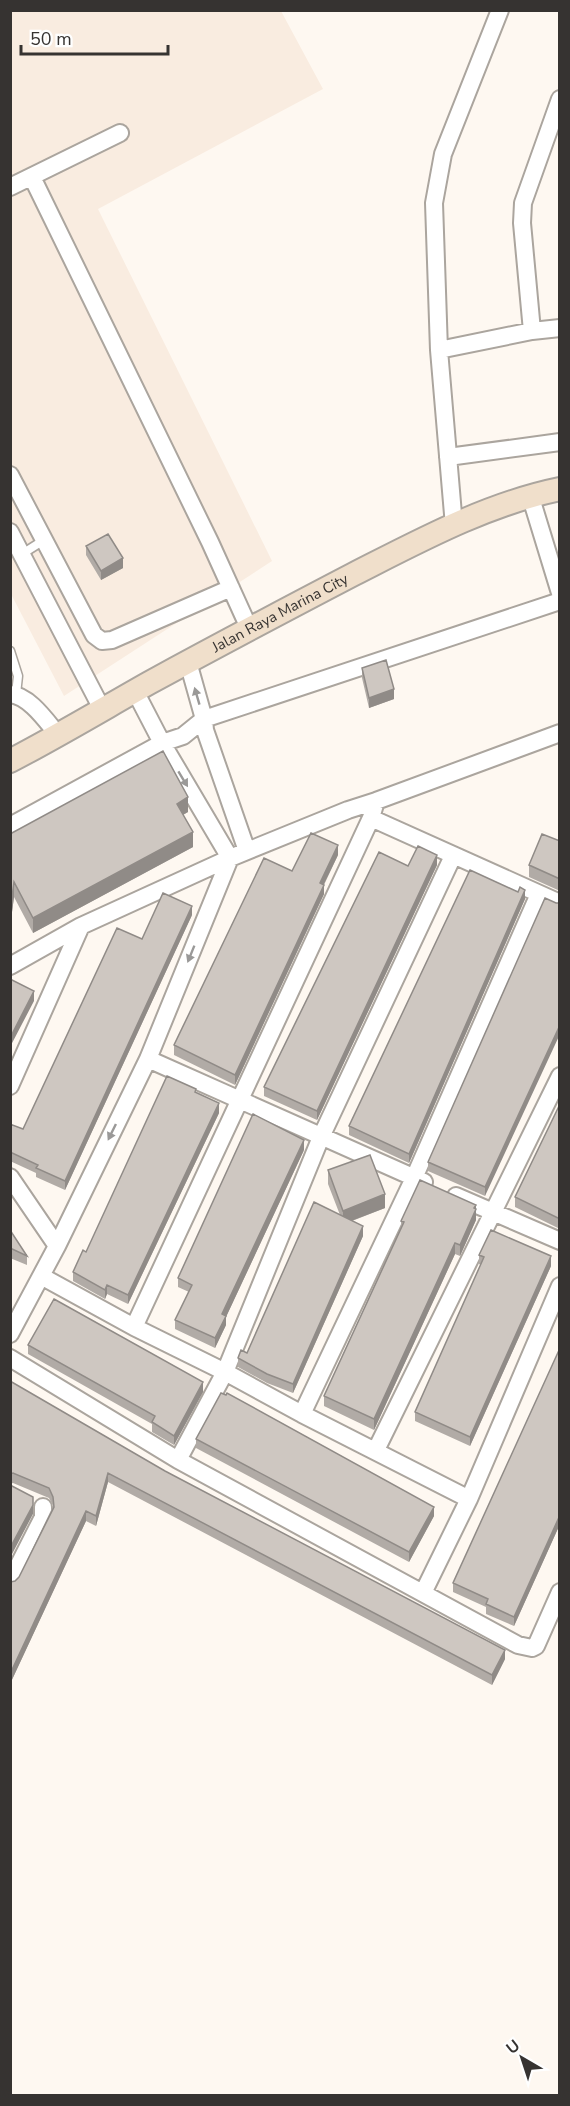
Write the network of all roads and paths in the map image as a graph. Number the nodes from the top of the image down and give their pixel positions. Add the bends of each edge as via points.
1 (500, 10) edge
2 (560, 99) edge
3 (120, 133) dead end
4 (32, 177) junction
5 (10, 187) edge
6 (560, 328) edge
7 (532, 331) junction
8 (439, 350) junction
9 (560, 442) edge
10 (448, 457) junction
11 (10, 475) edge
12 (560, 489) edge
13 (531, 498) junction
14 (454, 526) junction
15 (10, 531) edge
16 (44, 540) junction
17 (22, 554) junction
18 (231, 588) junction
19 (560, 593) edge
20 (560, 601) edge
21 (249, 628) junction
22 (10, 651) edge
23 (188, 662) junction
24 (135, 691) junction
25 (14, 694) edge
26 (104, 711) junction
27 (204, 719) junction
28 (560, 733) edge
29 (59, 736) junction
30 (162, 743) junction
31 (10, 761) edge
32 (376, 801) junction
33 (371, 818) junction
34 (10, 826) edge
35 (247, 851) junction
36 (453, 856) junction
37 (230, 858) junction
38 (539, 894) junction
39 (560, 903) edge
40 (81, 926) junction
41 (10, 966) edge
42 (148, 1059) junction
43 (560, 1076) edge
44 (10, 1086) edge
45 (240, 1101) junction
46 (321, 1137) junction
47 (10, 1177) edge
48 (414, 1178) junction
49 (492, 1212) junction
50 (560, 1242) edge
51 (57, 1246) junction
52 (40, 1276) junction
53 (560, 1286) edge
54 (134, 1328) junction
55 (10, 1334) edge
56 (14, 1360) edge
57 (225, 1372) junction
58 (302, 1414) junction
59 (376, 1450) junction
60 (178, 1460) junction
61 (469, 1499) junction
62 (41, 1505) dead end
63 (10, 1582) edge
64 (560, 1592) edge
65 (423, 1593) junction

1 - 8 street via 443,154 434,203
2 - 7 street via 524,203 522,223
3 - 4 street
4 - 5 street
4 - 18 street
6 - 7 street
7 - 8 street
8 - 10 street
9 - 10 street
10 - 14 street
11 - 16 street
12 - 13 main road, Jalan Raya Marina City
13 - 14 main road, Jalan Raya Marina City
13 - 19 street
14 - 21 main road, Jalan Raya Marina City
15 - 17 street
16 - 17 lane
16 - 18 street via 94,635 102,641
17 - 26 street
18 - 21 street
20 - 27 street
21 - 23 main road, Jalan Raya Marina City
22 - 25 lane via 18,676
23 - 24 main road, Jalan Raya Marina City
27 -> 23 street
24 - 26 main road, Jalan Raya Marina City
24 - 30 street
25 - 29 street via 28,701
26 - 29 main road, Jalan Raya Marina City
27 - 30 street via 183,736
27 - 35 street via 204,730
28 - 32 street
29 - 31 main road, Jalan Raya Marina City
30 - 34 street
30 -> 37 street
32 - 33 street
32 - 35 street
33 - 36 street
33 - 45 street
35 - 37 street
36 - 38 street
36 - 46 street
37 - 40 street
37 -> 42 street
38 - 39 street
38 - 48 street
40 - 41 street
40 - 44 street
42 - 45 street
42 -> 51 street
43 - 49 street
45 - 46 street
45 - 54 street
46 - 48 street
46 - 57 street
47 - 51 street
48 - 49 street
48 - 58 street
49 - 50 street
49 - 59 street
51 - 52 street
52 - 54 street
52 - 55 street
53 - 61 street
54 - 57 street
56 - 60 street
57 - 58 street
57 - 60 street
58 - 59 street
59 - 61 street
60 - 65 street
61 - 65 street
62 - 63 street via 43,1517
64 - 65 street via 539,1640 531,1648 518,1645

